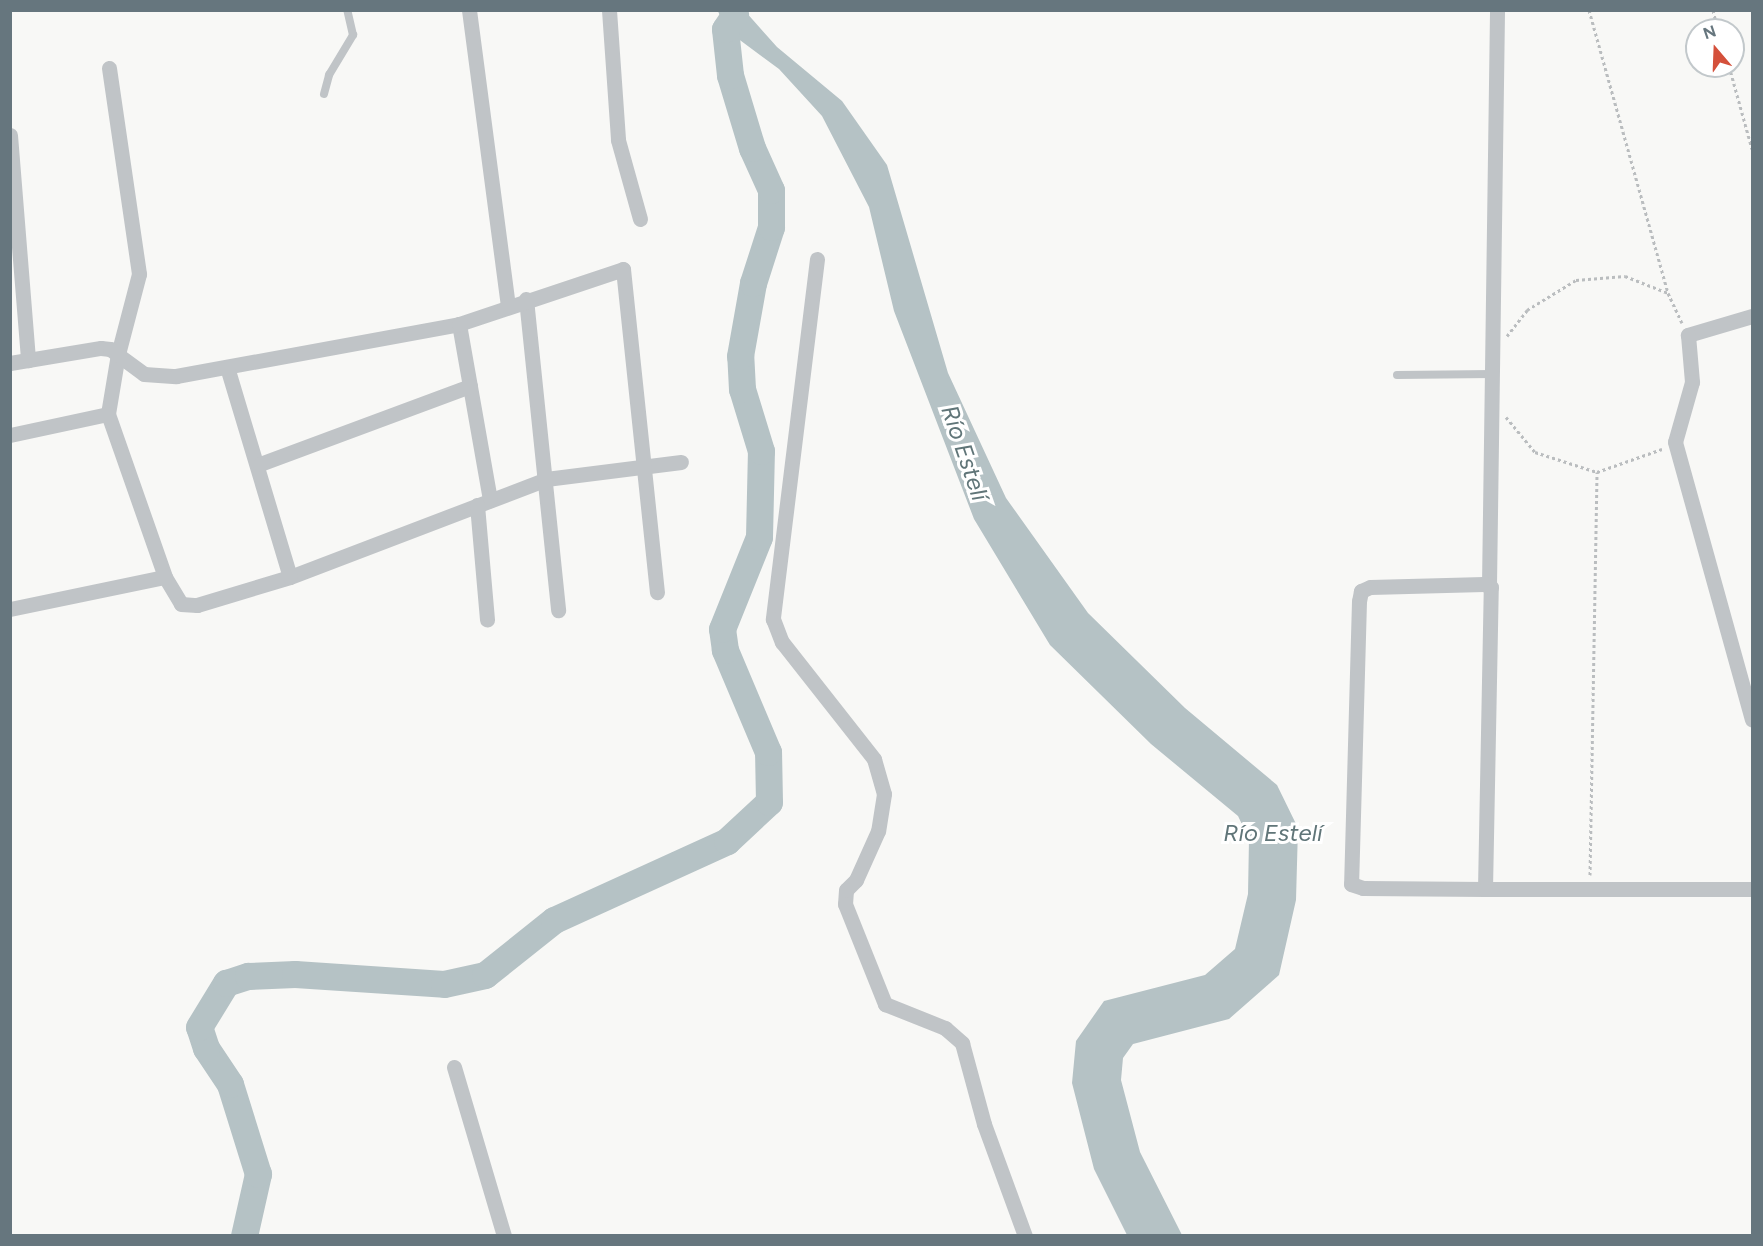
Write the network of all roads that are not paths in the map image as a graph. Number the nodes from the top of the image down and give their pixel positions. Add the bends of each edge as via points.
1 (347, 10) edge
2 (469, 10) edge
3 (609, 10) edge
4 (1497, 10) edge
5 (109, 68) dead end
6 (324, 94) dead end
7 (10, 135) edge
8 (640, 219) dead end
9 (817, 259) dead end
10 (526, 299) junction
11 (508, 305) junction
12 (1752, 316) edge
13 (459, 324) junction
14 (118, 354) junction
15 (28, 360) junction
16 (10, 363) edge
17 (227, 367) junction
18 (1492, 374) junction
19 (1397, 375) dead end
20 (470, 386) junction
21 (108, 414) junction
22 (10, 435) edge
23 (681, 462) dead end
24 (260, 464) junction
25 (645, 467) junction
26 (546, 478) junction
27 (484, 502) junction
28 (165, 577) junction
29 (290, 577) junction
30 (1489, 585) junction
31 (657, 592) dead end
32 (10, 609) edge
33 (558, 610) dead end
34 (487, 620) dead end
35 (1752, 720) edge
36 (1485, 889) junction
37 (1752, 889) edge
38 (454, 1067) dead end
39 (504, 1236) edge
40 (1024, 1236) edge

1 - 6 lane via 353,35 329,75
2 - 11 street
3 - 8 street via 618,140
4 - 18 street
5 - 14 street via 139,274
7 - 15 street
9 - 40 street via 773,619 782,642 874,759 884,794 878,831 856,880 846,890 845,904 885,1004 945,1028 962,1043 984,1124
10 - 11 street
10 - 25 street via 623,269
10 - 26 street
11 - 13 street
12 - 35 street via 1688,335 1692,382 1675,442
13 - 17 street
13 - 20 street
14 - 15 street via 101,348
14 - 17 street via 144,374 176,376
14 - 21 street
15 - 16 street
17 - 24 street
18 - 19 lane
18 - 30 street
20 - 24 street
20 - 27 street
21 - 22 street
21 - 28 street
23 - 25 street
24 - 29 street
25 - 26 street
25 - 31 street
26 - 27 street
26 - 33 street
27 - 29 street
27 - 34 street
28 - 29 street via 175,599 197,605
28 - 32 street
30 - 36 street
30 - 36 street via 1370,586 1361,591 1350,873 1351,884 1363,888
36 - 37 street
38 - 39 street

